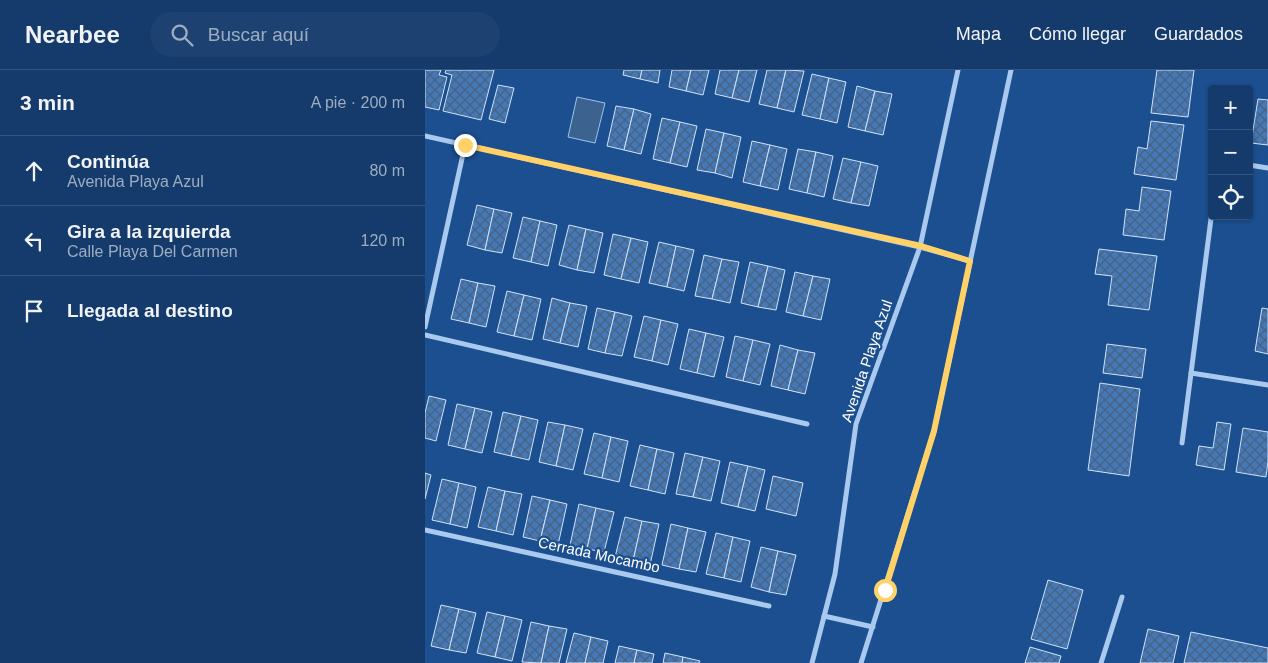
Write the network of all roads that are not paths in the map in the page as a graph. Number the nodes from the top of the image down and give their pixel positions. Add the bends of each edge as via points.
1 (959, 70) edge
2 (1011, 70) edge
3 (425, 136) edge
4 (465, 145) junction
5 (1253, 166) edge
6 (1268, 168) edge
7 (1211, 220) edge
8 (921, 246) junction
9 (970, 261) junction
10 (425, 328) edge
11 (425, 335) edge
12 (1191, 373) junction
13 (1268, 386) edge
14 (807, 424) dead end
15 (1183, 443) dead end
16 (425, 530) edge
17 (1122, 597) dead end
18 (769, 606) dead end
19 (824, 616) junction
20 (873, 627) junction
21 (811, 663) edge
22 (861, 663) edge
23 (1101, 663) edge

1 - 8 street, Avenida Playa Azul
2 - 9 street
3 - 4 street
4 - 8 street
4 - 10 street
5 - 6 street
7 - 12 street
8 - 9 street
8 - 19 street, Avenida Playa Azul via 857,424 835,574
9 - 20 street via 934,431
11 - 14 street
12 - 13 street
12 - 15 street
16 - 18 street, Cerrada Mocambo
17 - 23 street
19 - 20 street
19 - 21 street, Avenida Playa Azul
20 - 22 street

